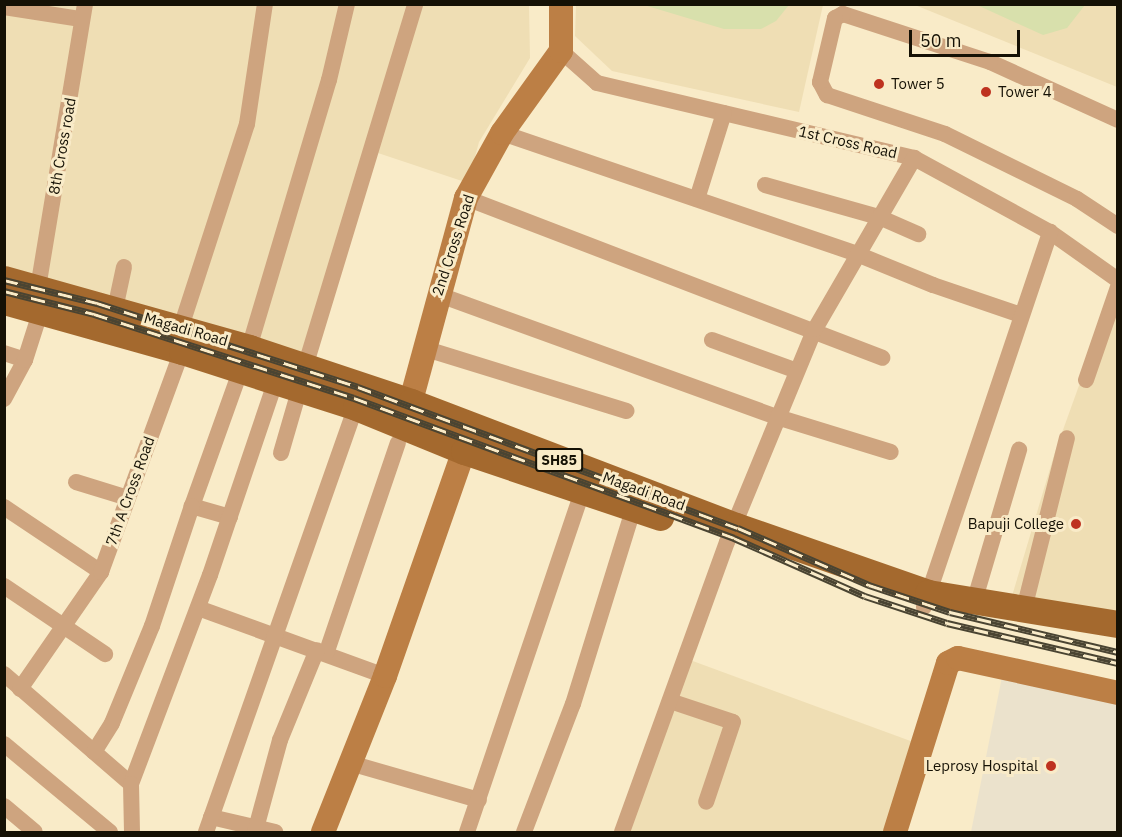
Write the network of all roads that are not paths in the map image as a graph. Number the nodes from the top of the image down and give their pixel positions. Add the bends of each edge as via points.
1 (265, 4) edge
2 (347, 4) edge
3 (414, 4) edge
4 (561, 4) edge
5 (4, 7) edge
6 (83, 12) edge
7 (561, 51) junction
8 (724, 113) junction
9 (1118, 120) edge
10 (502, 133) junction
11 (914, 158) junction
12 (765, 185) dead end
13 (466, 198) junction
14 (697, 200) junction
15 (879, 217) junction
16 (1118, 226) edge
17 (1050, 232) junction
18 (918, 234) dead end
19 (857, 254) junction
20 (124, 267) dead end
21 (4, 279) edge
22 (1118, 280) edge
23 (1118, 287) edge
24 (437, 294) junction
25 (40, 299) junction
26 (4, 301) edge
27 (115, 309) junction
28 (1021, 315) junction
29 (816, 329) junction
30 (182, 339) junction
31 (712, 340) dead end
32 (423, 348) junction
33 (4, 353) edge
34 (882, 358) dead end
35 (25, 360) junction
36 (245, 360) junction
37 (797, 371) junction
38 (293, 380) junction
39 (1086, 380) dead end
40 (4, 399) edge
41 (356, 407) junction
42 (626, 411) dead end
43 (777, 417) junction
44 (404, 424) junction
45 (1067, 438) dead end
46 (1019, 450) dead end
47 (464, 451) junction
48 (891, 452) dead end
49 (281, 453) dead end
50 (76, 482) dead end
51 (582, 492) junction
52 (128, 498) junction
53 (192, 506) junction
54 (4, 507) edge
55 (634, 507) junction
56 (230, 517) junction
57 (731, 534) junction
58 (101, 572) junction
59 (4, 586) edge
60 (926, 600) junction
61 (974, 602) junction
62 (198, 608) junction
63 (1024, 609) junction
64 (64, 624) junction
65 (1118, 624) edge
66 (273, 634) junction
67 (1118, 640) edge
68 (321, 652) junction
69 (105, 654) dead end
70 (4, 674) edge
71 (385, 676) junction
72 (20, 689) junction
73 (1118, 693) edge
74 (670, 701) junction
75 (4, 744) edge
76 (94, 752) junction
77 (350, 764) junction
78 (131, 784) junction
79 (479, 800) junction
80 (706, 802) dead end
81 (4, 806) edge
82 (209, 825) edge
83 (256, 830) edge
84 (35, 832) edge
85 (110, 832) edge
86 (132, 832) edge
87 (275, 832) edge
88 (323, 832) edge
89 (467, 832) edge
90 (524, 832) edge
91 (622, 832) edge
92 (896, 832) edge

1 - 30 street, 7th A Cross Road via 247,124
2 - 36 street via 329,80
3 - 38 street
4 - 7 street
5 - 6 street
6 - 25 street, 8th Cross road
7 - 8 street, 1st Cross Road via 597,83
7 - 10 street, 2nd Cross Road
8 - 11 street, 1st Cross Road
8 - 14 street
9 - 16 street via 990,62 843,14 836,18 820,82 827,95 945,134 1068,194
10 - 13 street, 2nd Cross Road
10 - 14 street
11 - 15 street
11 - 17 street, 1st Cross Road
12 - 15 street
13 - 24 street, 2nd Cross Road
13 - 29 street
14 - 19 street
15 - 18 street
15 - 19 street
17 - 22 street, 1st Cross Road
17 - 28 street
19 - 28 street
19 - 29 street
20 - 27 street
21 - 25 main road, Magadi Road / SH85
23 - 39 street
24 - 32 street, 2nd Cross Road
24 - 43 street
25 - 26 main road, Magadi Road / SH85
25 - 27 main road, Magadi Road / SH85
25 - 30 main road, Magadi Road / SH85
25 - 35 street
27 - 30 main road, Magadi Road / SH85
28 - 60 street
29 - 34 street
29 - 37 street
30 - 36 main road, Magadi Road / SH85
30 - 52 street, 7th A Cross Road
31 - 37 street
32 - 42 street
32 - 44 street, 2nd Cross Road
33 - 35 street
35 - 40 street
36 - 38 main road, Magadi Road / SH85
36 - 53 street
37 - 43 street
38 - 41 main road, Magadi Road / SH85
38 - 44 main road, Magadi Road / SH85
38 - 49 street
38 - 56 street
41 - 44 main road, Magadi Road / SH85
41 - 66 street
43 - 48 street
43 - 57 street
44 - 47 main road, Magadi Road / SH85
44 - 57 main road, Magadi Road / SH85
44 - 68 street
45 - 63 street
46 - 61 street
47 - 51 main road, Magadi Road / SH85
47 - 71 street
50 - 52 street
51 - 55 main road, Magadi Road / SH85
51 - 79 street
52 - 58 street, 7th A Cross Road
53 - 56 street
53 - 76 street via 152,626 112,723
54 - 58 street
55 - 57 main road, Magadi Road / SH85
55 - 90 street via 573,704
56 - 62 street
57 - 60 main road, Magadi Road / SH85
57 - 74 street
58 - 64 street, 7th A Cross Road
59 - 64 street
60 - 61 main road, Magadi Road / SH85
60 - 67 main road, Magadi Road / SH85
61 - 63 main road, Magadi Road / SH85
62 - 66 street
62 - 78 street
63 - 65 main road, Magadi Road / SH85
64 - 69 street
64 - 72 street, 7th A Cross Road
66 - 68 street
66 - 82 street
68 - 71 street
68 - 83 street via 280,740
70 - 72 street
71 - 77 street
72 - 76 street
73 - 92 street via 958,657 948,663
74 - 80 street via 734,722
74 - 91 street
75 - 85 street
76 - 78 street
77 - 79 street
77 - 88 street
78 - 86 street
79 - 89 street
81 - 84 street
82 - 83 street
83 - 87 street

